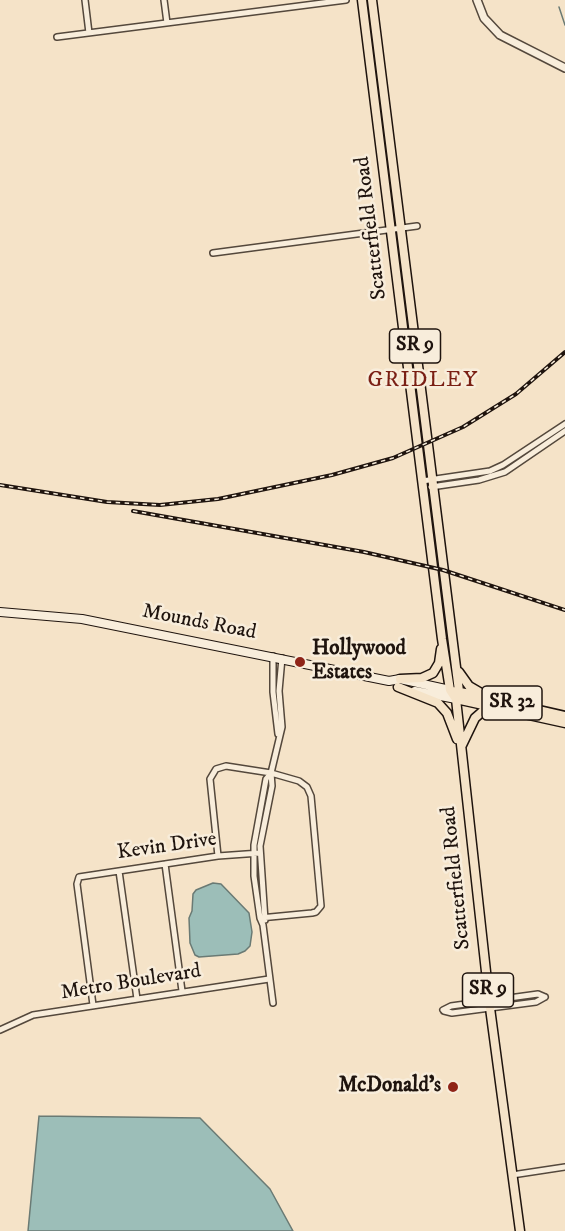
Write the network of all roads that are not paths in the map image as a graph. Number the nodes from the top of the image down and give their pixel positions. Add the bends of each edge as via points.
1 (85, 0) edge
2 (164, 0) edge
3 (346, 0) edge
4 (362, 0) edge
5 (372, 0) edge
6 (477, 0) edge
7 (309, 2) edge
8 (167, 23) junction
9 (89, 33) junction
10 (57, 37) dead end
11 (565, 68) edge
12 (417, 226) dead end
13 (400, 228) junction
14 (390, 229) junction
15 (213, 253) dead end
16 (565, 424) edge
17 (565, 431) edge
18 (433, 483) junction
19 (423, 484) junction
20 (0, 612) edge
21 (442, 639) junction
22 (278, 657) junction
23 (454, 658) junction
24 (399, 683) junction
25 (455, 693) junction
26 (499, 700) junction
27 (497, 709) junction
28 (565, 716) edge
29 (565, 723) edge
30 (461, 748) junction
31 (271, 773) junction
32 (257, 853) junction
33 (218, 856) junction
34 (165, 864) junction
35 (119, 871) junction
36 (263, 918) junction
37 (269, 979) junction
38 (182, 991) junction
39 (137, 999) junction
40 (273, 1003) dead end
41 (489, 1004) junction
42 (93, 1005) junction
43 (0, 1030) edge
44 (565, 1167) edge
45 (512, 1175) junction
46 (520, 1229) edge

1 - 9 street
2 - 8 street
3 - 7 street
4 - 14 main road, Scatterfield Road / SR 9
5 - 13 main road, Scatterfield Road / SR 9
6 - 11 street via 484,18 500,35
7 - 8 street
8 - 9 street
9 - 10 street
12 - 13 street
13 - 14 street
13 - 18 main road, Scatterfield Road / SR 9
14 - 15 street
14 - 19 main road, Scatterfield Road / SR 9
16 - 18 street via 490,471
17 - 18 street via 505,472 479,480
18 - 19 street
18 - 23 main road, Scatterfield Road / SR 9
19 - 21 main road, Scatterfield Road / SR 9
20 - 22 main road, Mounds Road via 82,619
21 - 24 main road via 439,663 433,673
21 - 25 main road, Scatterfield Road / SR 9
22 - 24 main road, Mounds Road
22 - 31 street via 282,719
23 - 25 main road, Scatterfield Road / SR 9
23 - 26 main road via 465,682
24 - 25 main road, Mounds Road
24 - 30 main road via 441,706
25 - 26 main road, Mounds Road / SR 32
25 - 27 main road, Mounds Road
25 - 30 main road, Scatterfield Road / SR 9
26 - 28 main road, Mounds Road / SR 32
27 - 29 main road, Mounds Road / SR 32
27 - 30 main road, SR 32 via 478,715
30 - 41 main road, Scatterfield Road / SR 9
31 - 32 street via 257,824
31 - 33 street via 226,766 213,773 210,779
31 - 36 street via 299,781 309,791 322,900 320,908 312,913
32 - 33 street, Kevin Drive
32 - 36 street
33 - 34 street, Kevin Drive
34 - 35 street, Kevin Drive
34 - 38 street
35 - 39 street
35 - 42 street, Kevin Drive via 79,877 77,884
36 - 37 street
37 - 38 street, Metro Boulevard
37 - 40 street
38 - 39 street, Metro Boulevard
39 - 42 street, Metro Boulevard
41 - 41 street via 451,1006 443,1010 452,1013
41 - 41 street via 536,1002 545,997 538,994
41 - 45 main road, Scatterfield Road / SR 9
42 - 43 street, Metro Boulevard via 33,1015
44 - 45 street
45 - 46 main road, Scatterfield Road / SR 9

